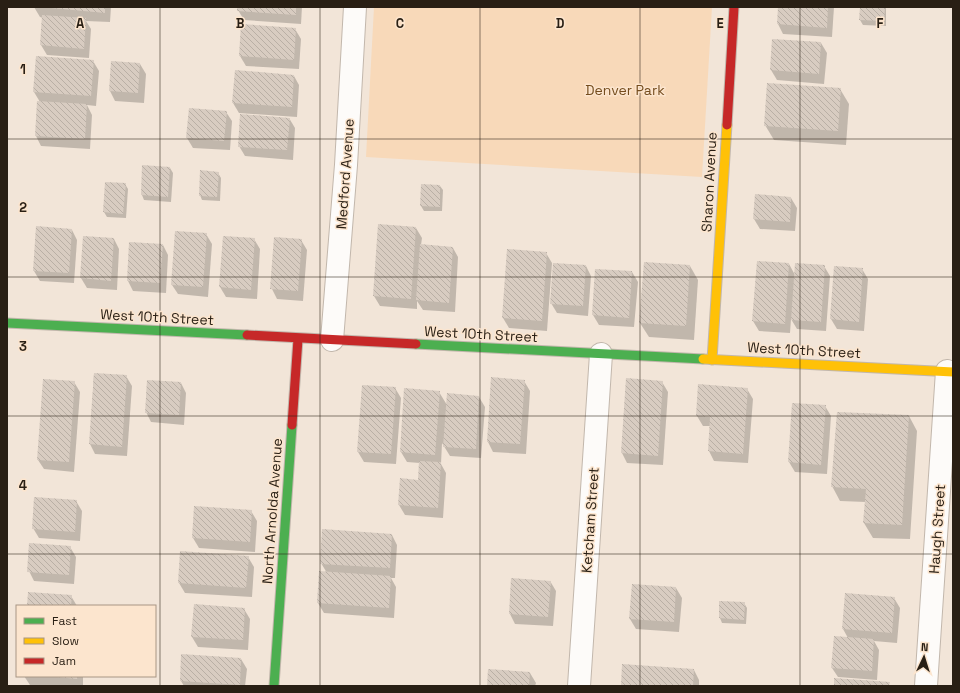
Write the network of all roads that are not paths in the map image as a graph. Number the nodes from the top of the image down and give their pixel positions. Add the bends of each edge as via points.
1 (355, 7) edge
2 (734, 7) edge
3 (7, 323) edge
4 (298, 339) junction
5 (332, 340) junction
6 (601, 354) junction
7 (712, 360) junction
8 (950, 371) edge
9 (274, 686) edge
10 (580, 686) edge
11 (926, 686) edge

1 - 5 street, Medford Avenue
2 - 7 main road, Sharon Avenue
3 - 4 main road, West 10th Street
4 - 5 main road, West 10th Street
4 - 9 main road, North Arnolda Avenue
5 - 6 main road, West 10th Street
6 - 7 main road, West 10th Street
6 - 10 street, Ketcham Street
7 - 8 main road, West 10th Street
8 - 11 street, Haugh Street

